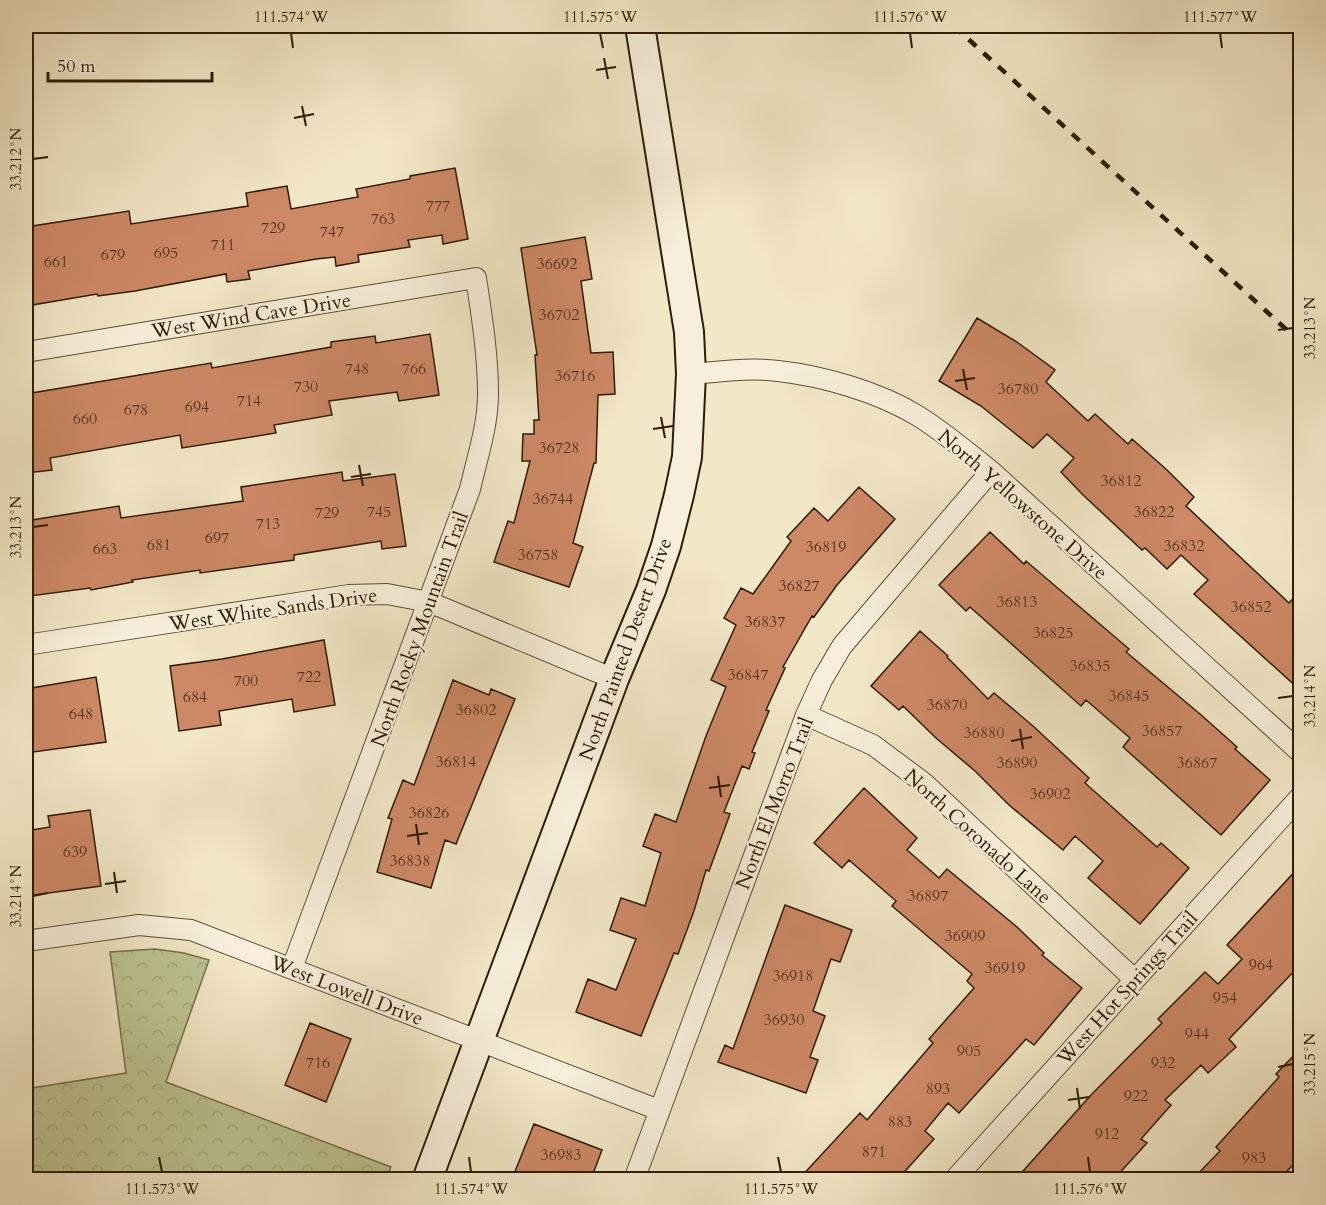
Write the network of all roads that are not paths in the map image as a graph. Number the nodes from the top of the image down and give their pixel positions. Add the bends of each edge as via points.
1 (640, 26) edge
2 (476, 278) joint
3 (26, 352) edge
4 (691, 374) junction
5 (991, 471) junction
6 (429, 602) junction
7 (26, 645) edge
8 (614, 679) junction
9 (806, 715) junction
10 (1300, 752) edge
11 (1300, 797) edge
12 (26, 941) edge
13 (292, 968) junction
14 (1134, 980) junction
15 (480, 1042) junction
16 (659, 1110) junction
17 (427, 1179) edge
18 (634, 1179) edge
19 (954, 1179) edge

1 - 4 street, North Painted Desert Drive via 689,332
2 - 3 street, West Wind Cave Drive
2 - 6 street, North Rocky Mountain Trail via 486,344 488,396 483,433 470,489
4 - 5 street, North Yellowstone Drive via 777,370 886,400 945,434
4 - 8 street, North Painted Desert Drive via 687,457 679,495 651,590
5 - 9 street, North El Morro Trail via 842,646
5 - 10 street, North Yellowstone Drive
6 - 7 street, West White Sands Drive via 387,594 349,595
6 - 8 street, West White Sands Drive
6 - 13 street, North Rocky Mountain Trail
8 - 15 street, North Painted Desert Drive
9 - 14 street, North Coronado Lane via 873,745 924,783
9 - 16 street, North El Morro Trail
11 - 14 street, West Hot Springs Trail
12 - 13 street, West Lowell Drive via 139,925 191,930
13 - 15 street, West Lowell Drive
14 - 19 street, West Hot Springs Trail
15 - 16 street, West Lowell Drive
15 - 17 street, North Painted Desert Drive
16 - 18 street, North El Morro Trail

